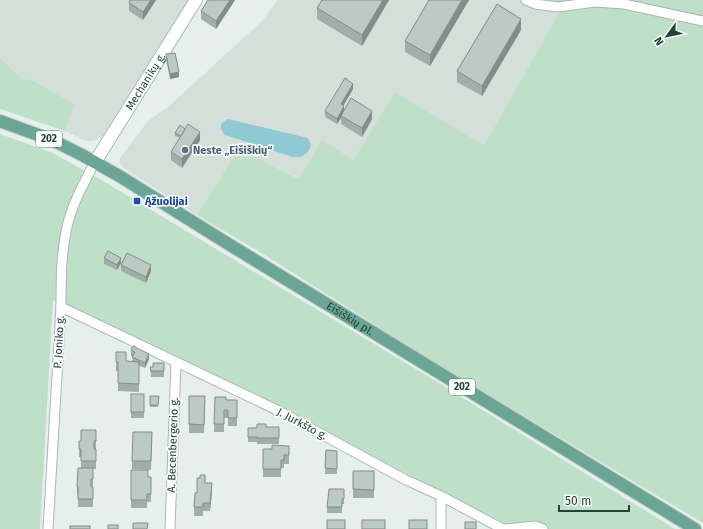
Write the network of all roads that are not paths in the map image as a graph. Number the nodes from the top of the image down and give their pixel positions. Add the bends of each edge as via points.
1 (196, 0) edge
2 (526, 0) edge
3 (703, 21) edge
4 (0, 121) edge
5 (95, 162) junction
6 (61, 307) junction
7 (176, 362) junction
8 (441, 496) junction
9 (48, 529) edge
10 (170, 529) edge
11 (440, 529) edge
12 (543, 529) edge
13 (695, 529) edge

1 - 5 main road, Mechanikų g.
2 - 3 street via 558,7 595,2 624,4
4 - 5 main road, Eišiškių pl. / 202 via 52,140
5 - 6 street, P. Joniko g. via 76,199 67,227 60,279
5 - 13 main road, Eišiškių pl. / 202
6 - 7 street, J. Jurkšto g.
6 - 9 street, P. Joniko g.
7 - 8 street, J. Jurkšto g. via 279,411 404,479
7 - 10 street, A. Becenbergerio g.
8 - 11 street
8 - 12 street, J. Jurkšto g. via 501,528 535,526

